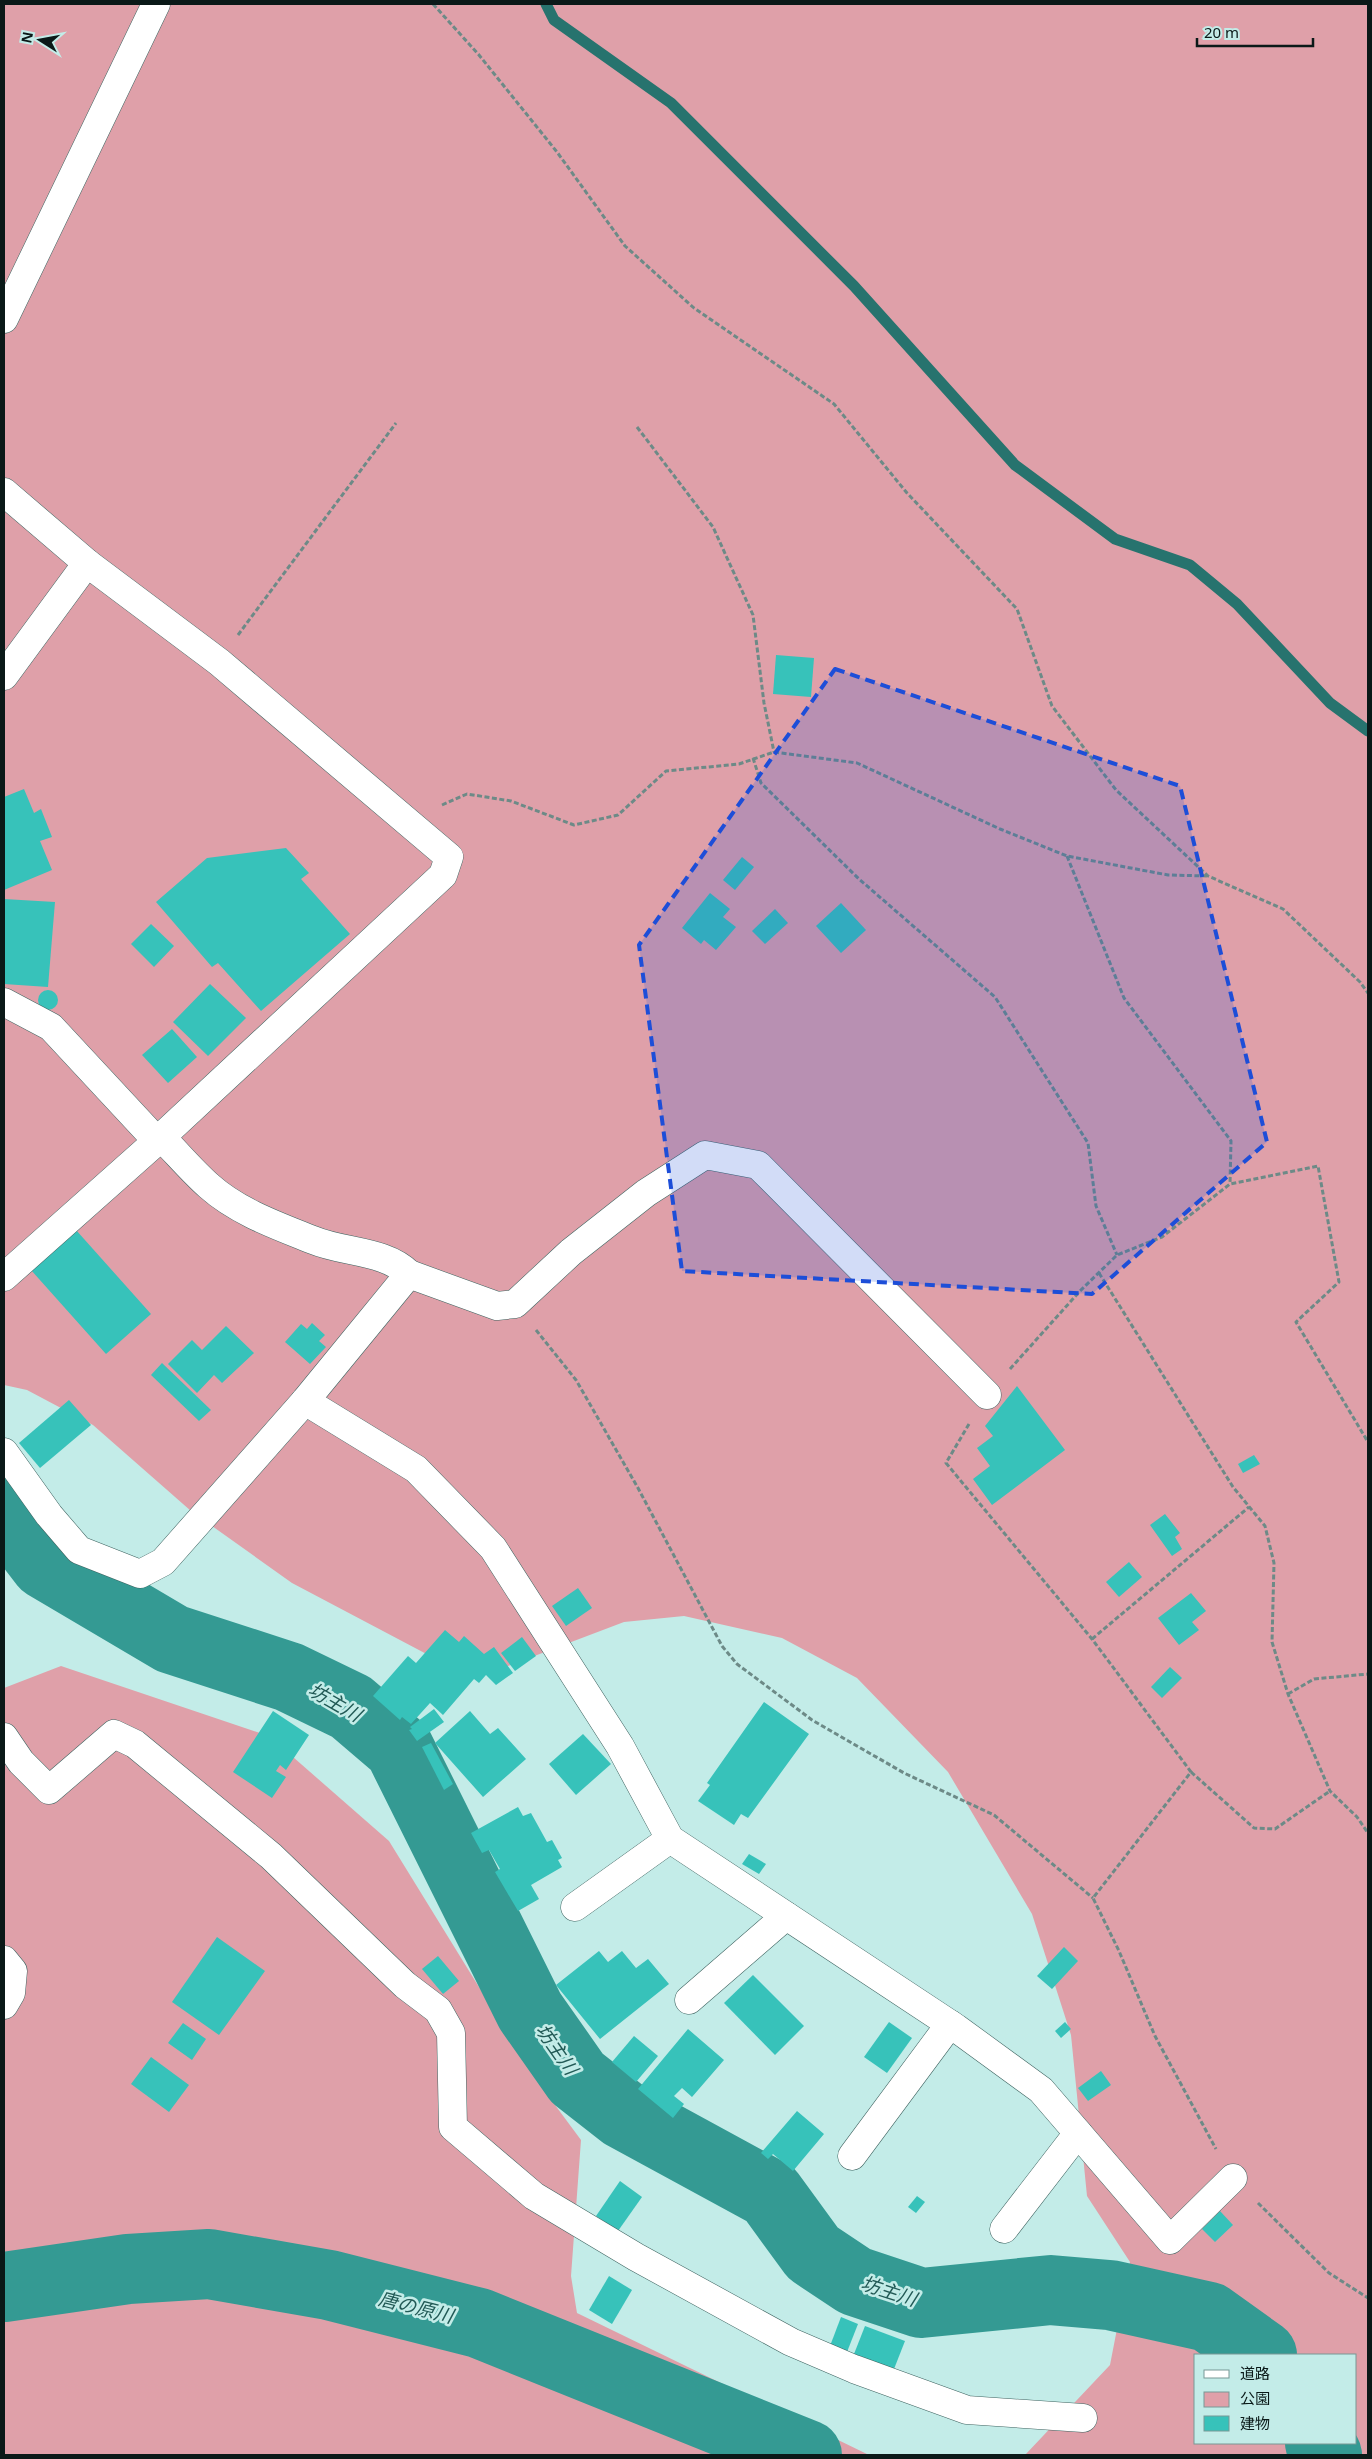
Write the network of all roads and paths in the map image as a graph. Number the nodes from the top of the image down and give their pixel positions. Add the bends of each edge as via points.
1 (156, 4) edge
2 (433, 4) edge
3 (4, 319) edge
4 (396, 423) dead end
5 (637, 427) dead end
6 (4, 492) edge
7 (87, 563) junction
8 (219, 662) junction
9 (4, 676) edge
10 (774, 752) junction
11 (754, 758) junction
12 (406, 820) junction
13 (1067, 856) junction
14 (1208, 876) junction
15 (1368, 993) edge
16 (4, 1002) edge
17 (159, 1139) junction
18 (1230, 1184) junction
19 (1117, 1255) junction
20 (1099, 1273) junction
21 (409, 1274) junction
22 (4, 1277) edge
23 (515, 1304) junction
24 (987, 1394) junction
25 (305, 1401) junction
26 (1368, 1442) edge
27 (4, 1452) edge
28 (1249, 1507) junction
29 (1092, 1639) junction
30 (1368, 1674) edge
31 (1288, 1694) junction
32 (4, 1737) edge
33 (1190, 1772) junction
34 (1330, 1791) junction
35 (1368, 1834) edge
36 (670, 1839) junction
37 (1093, 1898) junction
38 (575, 1907) dead end
39 (786, 1916) junction
40 (4, 1960) edge
41 (689, 2000) dead end
42 (4, 2005) edge
43 (950, 2024) junction
44 (1078, 2133) junction
45 (852, 2156) dead end
46 (1233, 2178) junction
47 (1004, 2229) dead end
48 (1368, 2298) edge
49 (1083, 2418) dead end

1 - 3 street
2 - 14 path via 479,55 557,152 625,246 694,308 834,404 907,493 1017,610 1052,706 1116,790
4 - 8 path
5 - 10 path via 713,527 753,615
6 - 7 street
7 - 8 street
7 - 9 street
8 - 12 street
10 - 11 path
10 - 13 path via 857,763
11 - 12 path via 739,764 666,771 618,815 574,825 511,801 467,794
11 - 19 path via 761,783 859,879 995,997 1088,1143 1096,1206
12 - 17 street via 449,857 444,875
13 - 14 path via 1168,875
13 - 18 path via 1124,998 1231,1141
14 - 15 path via 1283,909
16 - 17 street via 51,1027
17 - 21 street via 210,1187 254,1216 316,1242 382,1258
17 - 22 street
18 - 19 path via 1162,1237
18 - 26 path via 1318,1166 1339,1282 1296,1322
19 - 20 path
20 - 24 path
20 - 28 path via 1233,1487
21 - 23 street via 497,1306
21 - 25 street
23 - 24 street via 571,1252 646,1193 705,1155 758,1165
23 - 37 path via 576,1380 722,1646 737,1664 812,1720 904,1773 994,1815
24 - 29 path via 946,1463
25 - 27 street via 163,1562 140,1574 79,1550 49,1516
25 - 36 street via 416,1469 493,1548 620,1746
28 - 29 path
28 - 31 path via 1265,1526 1274,1563 1272,1642
29 - 33 path
30 - 31 path via 1314,1679
31 - 34 path
32 - 49 street via 21,1762 49,1790 114,1734 134,1744 271,1856 405,1986 438,2010 451,2033 453,2128 534,2196 636,2258 782,2337 854,2369 967,2410
33 - 34 path via 1254,1828 1275,1829
33 - 37 path
34 - 35 path via 1357,1817
36 - 38 street
36 - 39 street
37 - 46 path via 1155,2036
39 - 41 street
39 - 43 street
40 - 42 street via 12,1971 11,1993
43 - 44 street via 1041,2090
43 - 45 street
44 - 46 street via 1170,2240
44 - 47 street
46 - 48 path via 1330,2273

